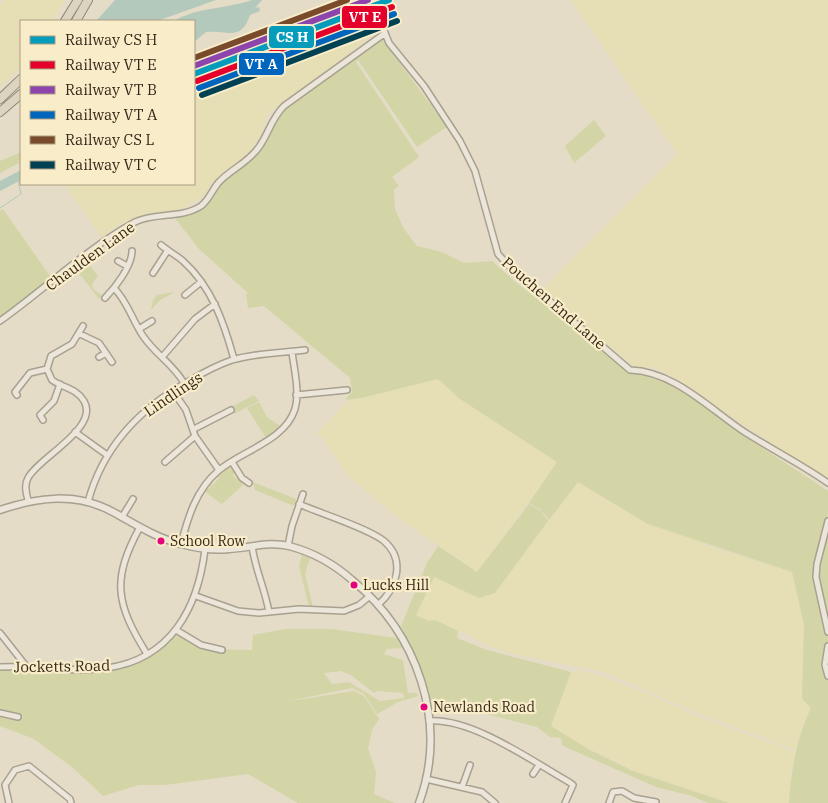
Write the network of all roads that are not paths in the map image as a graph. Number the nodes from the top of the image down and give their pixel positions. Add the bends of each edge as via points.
1 (78, 0) edge
2 (88, 0) edge
3 (372, 0) edge
4 (67, 20) edge
5 (77, 20) edge
6 (384, 34) junction
7 (20, 80) edge
8 (20, 95) edge
9 (0, 99) edge
10 (0, 112) edge
11 (161, 245) dead end
12 (168, 250) junction
13 (132, 251) dead end
14 (118, 262) dead end
15 (127, 266) junction
16 (153, 273) dead end
17 (201, 282) junction
18 (114, 288) junction
19 (185, 295) dead end
20 (105, 298) dead end
21 (215, 304) junction
22 (0, 320) edge
23 (152, 321) dead end
24 (83, 326) dead end
25 (139, 329) junction
26 (80, 334) junction
27 (305, 350) dead end
28 (292, 352) junction
29 (106, 353) junction
30 (163, 356) junction
31 (99, 357) dead end
32 (234, 359) junction
33 (112, 362) dead end
34 (47, 368) junction
35 (60, 384) junction
36 (184, 384) junction
37 (347, 390) dead end
38 (173, 391) junction
39 (17, 395) dead end
40 (296, 395) junction
41 (231, 410) dead end
42 (43, 420) dead end
43 (194, 429) junction
44 (75, 432) junction
45 (195, 436) junction
46 (107, 455) junction
47 (165, 462) dead end
48 (232, 462) junction
49 (219, 470) junction
50 (249, 483) dead end
51 (828, 484) edge
52 (303, 494) dead end
53 (133, 499) dead end
54 (28, 500) junction
55 (88, 502) junction
56 (299, 504) junction
57 (0, 510) edge
58 (122, 517) junction
59 (828, 521) edge
60 (140, 527) junction
61 (181, 544) junction
62 (252, 546) junction
63 (288, 546) junction
64 (205, 549) junction
65 (196, 596) junction
66 (370, 596) junction
67 (378, 604) junction
68 (269, 612) junction
69 (176, 630) junction
70 (0, 632) edge
71 (828, 632) edge
72 (828, 646) edge
73 (222, 650) dead end
74 (147, 654) junction
75 (26, 666) junction
76 (0, 667) edge
77 (828, 676) edge
78 (0, 713) edge
79 (18, 717) dead end
80 (429, 721) junction
81 (470, 765) dead end
82 (539, 765) junction
83 (533, 774) dead end
84 (426, 779) junction
85 (462, 787) junction
86 (656, 800) edge
87 (9, 803) edge
88 (71, 803) edge
89 (419, 803) edge
90 (495, 803) edge
91 (565, 803) edge
92 (609, 803) edge

1 - 4 highway
2 - 5 highway
3 - 6 street, Pouchen End Lane
6 - 22 street, Chaulden Lane via 284,106 274,116 259,147 218,183 200,206 187,212 137,221 105,241
6 - 51 street, Pouchen End Lane via 460,141 475,171 498,254 630,370 647,370 670,380
7 - 9 highway
8 - 10 highway
11 - 12 street
12 - 16 street
12 - 17 street via 183,261
13 - 15 street
14 - 15 street
15 - 18 street
17 - 19 street
17 - 21 street
18 - 20 street
18 - 25 street via 126,300
21 - 30 street via 195,319
21 - 32 street
23 - 25 street
24 - 26 street
25 - 30 street via 148,343
26 - 29 street via 99,343
26 - 34 street via 72,344 52,356
27 - 28 street, Lindlings
28 - 32 street, Lindlings
28 - 40 street
29 - 31 street
29 - 33 street
30 - 36 street
32 - 36 street, Lindlings
34 - 35 street via 52,380
34 - 39 street via 30,372 15,392
35 - 42 street via 54,401 40,415
35 - 44 street via 74,391 86,406 86,419
36 - 38 street, Lindlings
37 - 40 street
38 - 43 street
38 - 46 street, Lindlings via 134,421
40 - 48 street via 295,409 287,423 276,434
41 - 43 street
43 - 45 street
44 - 46 street
44 - 54 street via 30,474 25,488
45 - 47 street
45 - 49 street
46 - 55 street, Lindlings
48 - 49 street
48 - 50 street
49 - 61 street via 195,500
52 - 56 street
53 - 58 street
54 - 55 street via 64,498
54 - 57 street
55 - 58 street
56 - 63 street
56 - 67 street via 373,535 388,546 397,564 396,579 391,592
58 - 60 street
59 - 71 street via 816,577
60 - 61 street via 160,538
60 - 74 street via 125,556 120,588 126,616
61 - 64 street
62 - 63 street
62 - 64 street
62 - 68 street
63 - 66 street via 324,560
64 - 65 street, Jocketts Road
65 - 68 street via 238,611
65 - 69 street, Jocketts Road
66 - 67 street
66 - 68 street via 360,605 344,611 299,609
67 - 80 street via 414,660
69 - 73 street via 201,645
69 - 74 street, Jocketts Road
70 - 75 street
72 - 77 street via 825,665
74 - 75 street, Jocketts Road via 107,668
75 - 76 street, Jocketts Road
78 - 79 street
80 - 82 street via 442,720 492,738
80 - 84 street
81 - 85 street
82 - 83 street
82 - 91 street via 573,784
84 - 85 street
84 - 89 street
85 - 90 street via 482,792
86 - 92 street via 634,798 622,791 613,792
87 - 88 street via 5,785 15,770 28,766

